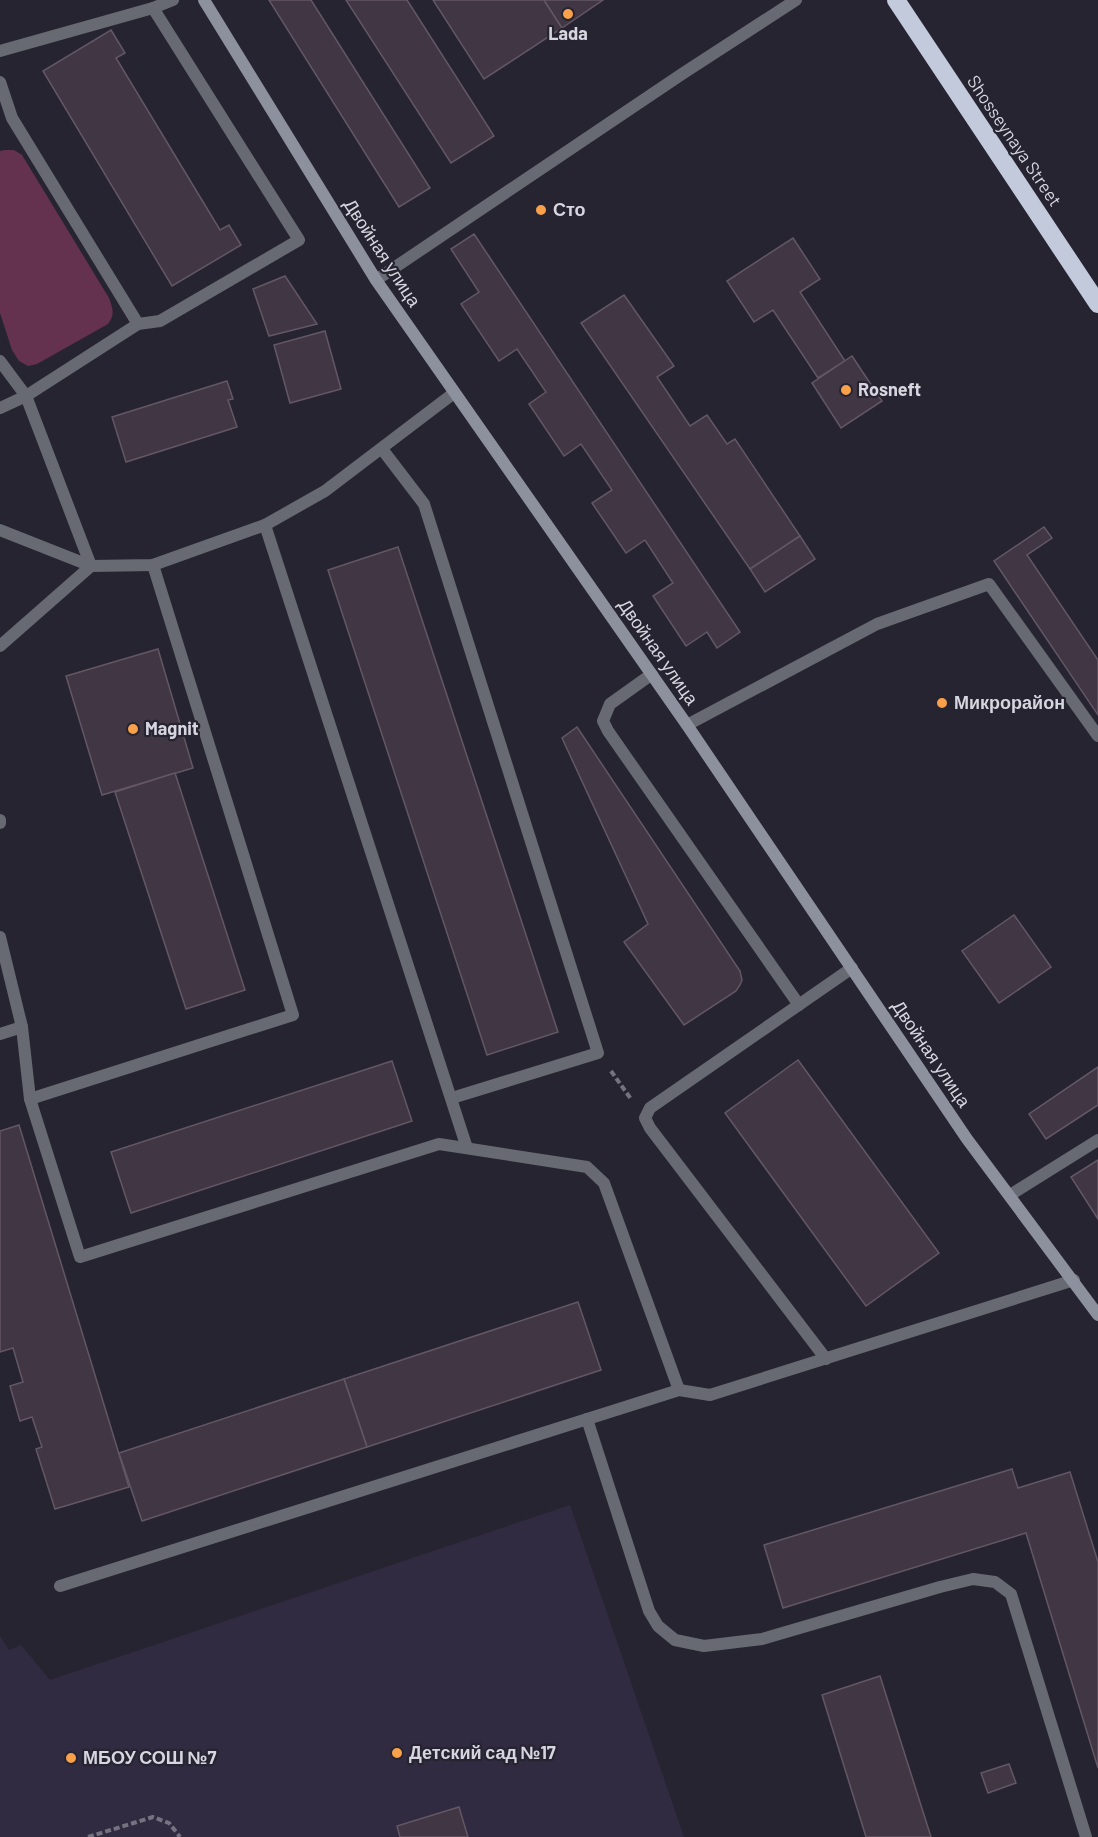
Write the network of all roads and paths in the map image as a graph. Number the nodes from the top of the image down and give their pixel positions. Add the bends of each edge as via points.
1 (173, 0) edge
2 (204, 0) edge
3 (796, 0) edge
4 (896, 0) edge
5 (153, 8) junction
6 (0, 51) edge
7 (0, 82) edge
8 (376, 280) junction
9 (1098, 304) edge
10 (138, 324) junction
11 (0, 361) edge
12 (454, 393) junction
13 (26, 396) junction
14 (0, 408) edge
15 (382, 449) junction
16 (265, 525) junction
17 (0, 530) edge
18 (153, 565) junction
19 (91, 566) junction
20 (0, 646) edge
21 (652, 674) junction
22 (687, 725) junction
23 (1098, 736) edge
24 (0, 942) edge
25 (852, 968) junction
26 (799, 1005) junction
27 (22, 1027) junction
28 (0, 1034) edge
29 (598, 1053) junction
30 (452, 1098) junction
31 (30, 1099) junction
32 (645, 1118) junction
33 (1098, 1140) edge
34 (467, 1148) junction
35 (1010, 1196) junction
36 (1074, 1281) junction
37 (1098, 1315) edge
38 (826, 1359) junction
39 (679, 1390) junction
40 (587, 1419) junction
41 (60, 1587) dead end
42 (88, 1837) edge
43 (180, 1837) edge
44 (1086, 1837) edge

1 - 5 street
2 - 8 street, Двойная улица
3 - 8 street
4 - 9 highway, Shosseynaya Street
5 - 6 street
5 - 10 street via 299,240 160,321
7 - 10 street via 12,118
8 - 12 street, Двойная улица
10 - 13 street
11 - 13 street
12 - 15 street
12 - 21 street, Двойная улица
13 - 14 street
13 - 19 street
15 - 16 street via 325,491
15 - 29 street via 424,504
16 - 18 street
16 - 30 street
17 - 19 street
18 - 19 street
18 - 31 street via 293,1015
19 - 20 street
21 - 22 street, Двойная улица
21 - 26 street via 610,704 603,721
22 - 23 street via 877,624 989,584
22 - 25 street, Двойная улица
24 - 27 street
25 - 26 street
25 - 35 street, Двойная улица
26 - 32 street via 650,1108
27 - 28 street
27 - 31 street
29 - 30 street
29 - 32 path
30 - 34 street
31 - 34 street via 80,1257 439,1144
32 - 38 street
33 - 35 street
34 - 39 street via 587,1167 604,1184
35 - 36 street, Двойная улица
36 - 37 street, Двойная улица
36 - 38 street
38 - 39 street via 710,1395
39 - 40 street
40 - 41 street
40 - 44 street via 649,1611 658,1626 675,1640 704,1646 762,1639 973,1580 995,1582 1011,1594
42 - 43 path via 153,1817 169,1823

